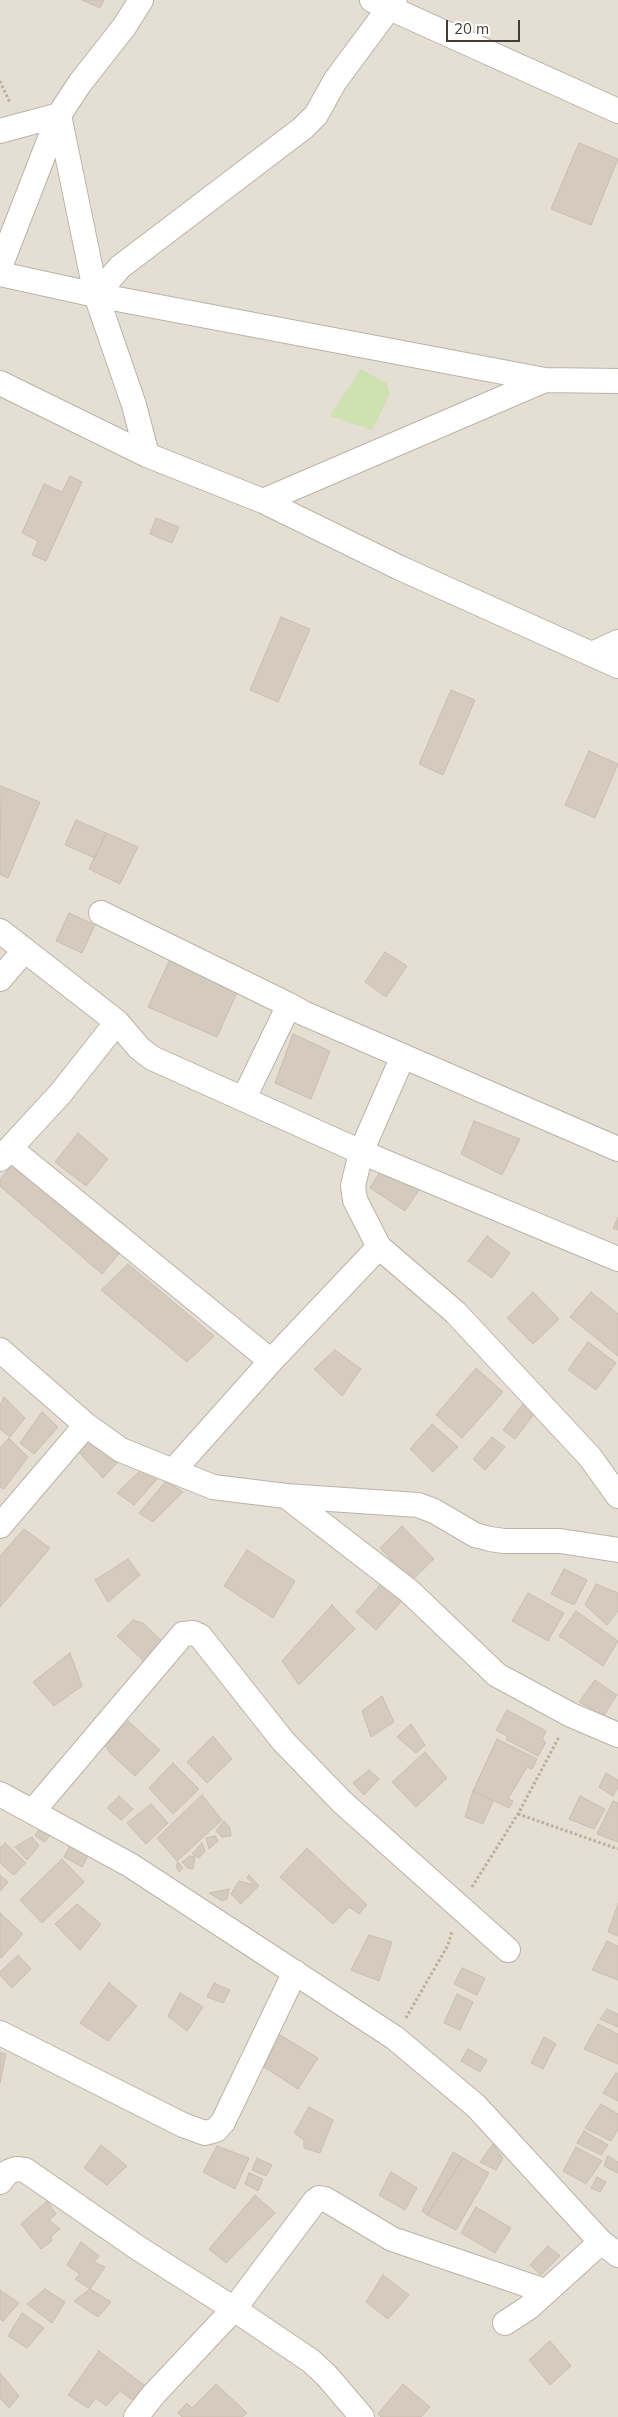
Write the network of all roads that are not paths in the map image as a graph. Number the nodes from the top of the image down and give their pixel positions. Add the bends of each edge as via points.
1 (141, 0) edge
2 (385, 2) edge
3 (618, 112) edge
4 (59, 115) junction
5 (0, 131) edge
6 (0, 267) edge
7 (0, 274) edge
8 (96, 295) junction
9 (545, 380) junction
10 (618, 381) edge
11 (0, 383) edge
12 (148, 455) junction
13 (263, 501) junction
14 (618, 642) edge
15 (592, 654) junction
16 (618, 666) edge
17 (101, 913) dead end
18 (0, 931) edge
19 (25, 950) junction
20 (0, 979) edge
21 (289, 1005) junction
22 (117, 1022) junction
23 (403, 1056) junction
24 (244, 1098) junction
25 (618, 1149) edge
26 (361, 1152) junction
27 (5, 1154) edge
28 (379, 1247) junction
29 (618, 1260) edge
30 (0, 1350) edge
31 (271, 1361) junction
32 (86, 1425) junction
33 (173, 1471) junction
34 (616, 1490) edge
35 (286, 1496) junction
36 (0, 1526) edge
37 (618, 1550) edge
38 (618, 1735) edge
39 (0, 1794) edge
40 (33, 1811) junction
41 (508, 1950) dead end
42 (294, 1972) junction
43 (0, 2033) edge
44 (0, 2182) edge
45 (609, 2249) edge
46 (545, 2291) junction
47 (234, 2309) junction
48 (505, 2323) dead end
49 (136, 2417) edge
50 (362, 2417) edge

1 - 4 street
2 - 3 street
2 - 8 street via 316,115 120,268
4 - 5 street
4 - 6 street
4 - 8 street
7 - 8 street
8 - 9 street
8 - 12 street
9 - 10 street
9 - 13 street
11 - 12 street
12 - 13 street
13 - 15 street via 400,568
14 - 15 street
15 - 16 street
17 - 21 street
18 - 19 street
19 - 20 street
19 - 22 street
21 - 23 street
21 - 24 street
22 - 24 street via 152,1058
22 - 27 street via 60,1094
23 - 25 street
23 - 26 street
24 - 26 street
26 - 28 street via 354,1194
26 - 29 street
27 - 31 street
28 - 31 street
28 - 34 street via 455,1312 590,1457
30 - 32 street
31 - 33 street
32 - 33 street via 122,1450
32 - 36 street
33 - 35 street via 213,1488
35 - 37 street via 418,1505 475,1535 490,1539 504,1542 560,1541
35 - 38 street via 409,1591 497,1675
39 - 40 street
40 - 41 street via 183,1634 192,1633 200,1636 283,1741 342,1802
40 - 42 street via 130,1865
42 - 43 street via 222,2122 216,2130 205,2133
42 - 45 street via 395,2038 476,2106
44 - 47 street via 8,2172 25,2170
45 - 46 street
46 - 47 street via 392,2239 319,2198
46 - 48 street via 528,2308
47 - 49 street
47 - 50 street via 320,2368

